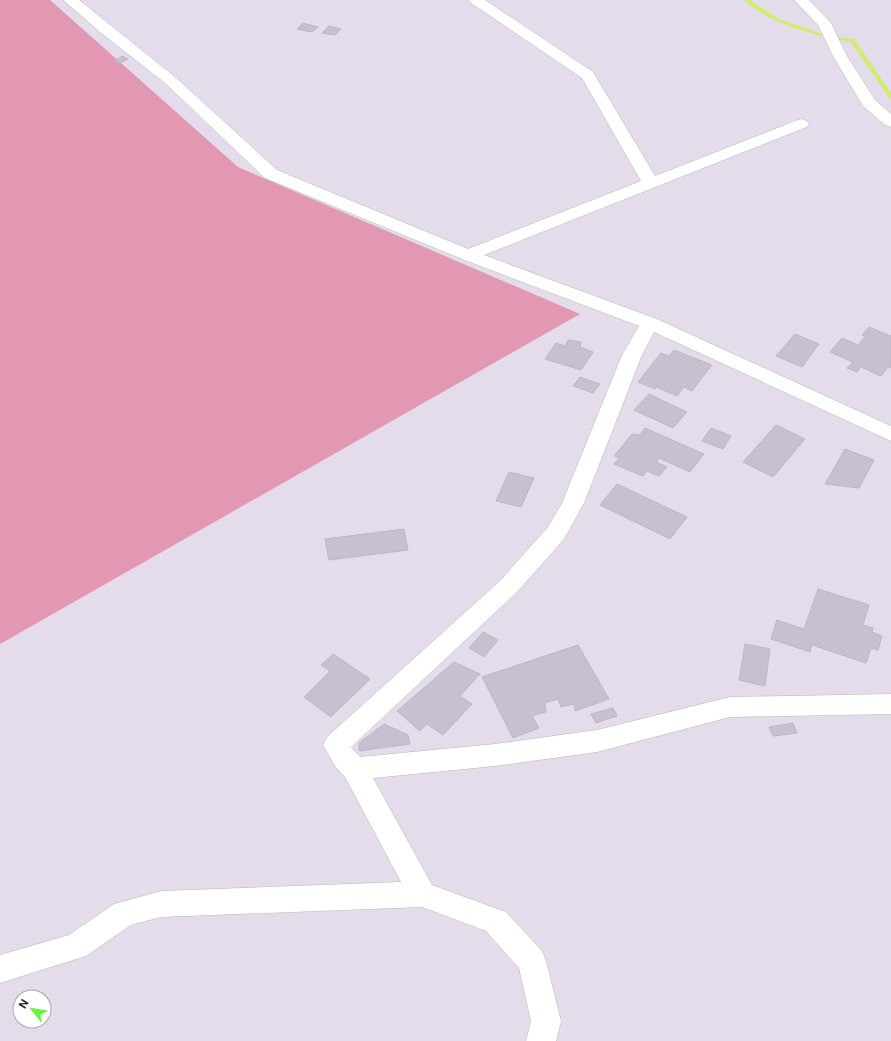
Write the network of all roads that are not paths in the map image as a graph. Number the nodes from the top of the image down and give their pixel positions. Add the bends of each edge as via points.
1 (70, 0) edge
2 (476, 0) edge
3 (801, 0) edge
4 (891, 122) edge
5 (801, 124) dead end
6 (651, 184) junction
7 (468, 255) junction
8 (650, 323) junction
9 (891, 434) edge
10 (891, 704) edge
11 (354, 769) junction
12 (422, 894) junction
13 (0, 968) edge
14 (541, 1041) edge

1 - 7 street via 170,80 271,174
2 - 6 street via 588,75
3 - 4 street via 824,23 840,56 869,103
5 - 6 street
6 - 7 street
7 - 8 street
8 - 9 street
8 - 11 street via 632,355 573,503 556,533 509,586 336,744
10 - 11 street via 730,707 597,741 495,755
11 - 12 street
12 - 13 street via 161,904 124,914 76,946
12 - 14 street via 496,921 532,960 546,1021

